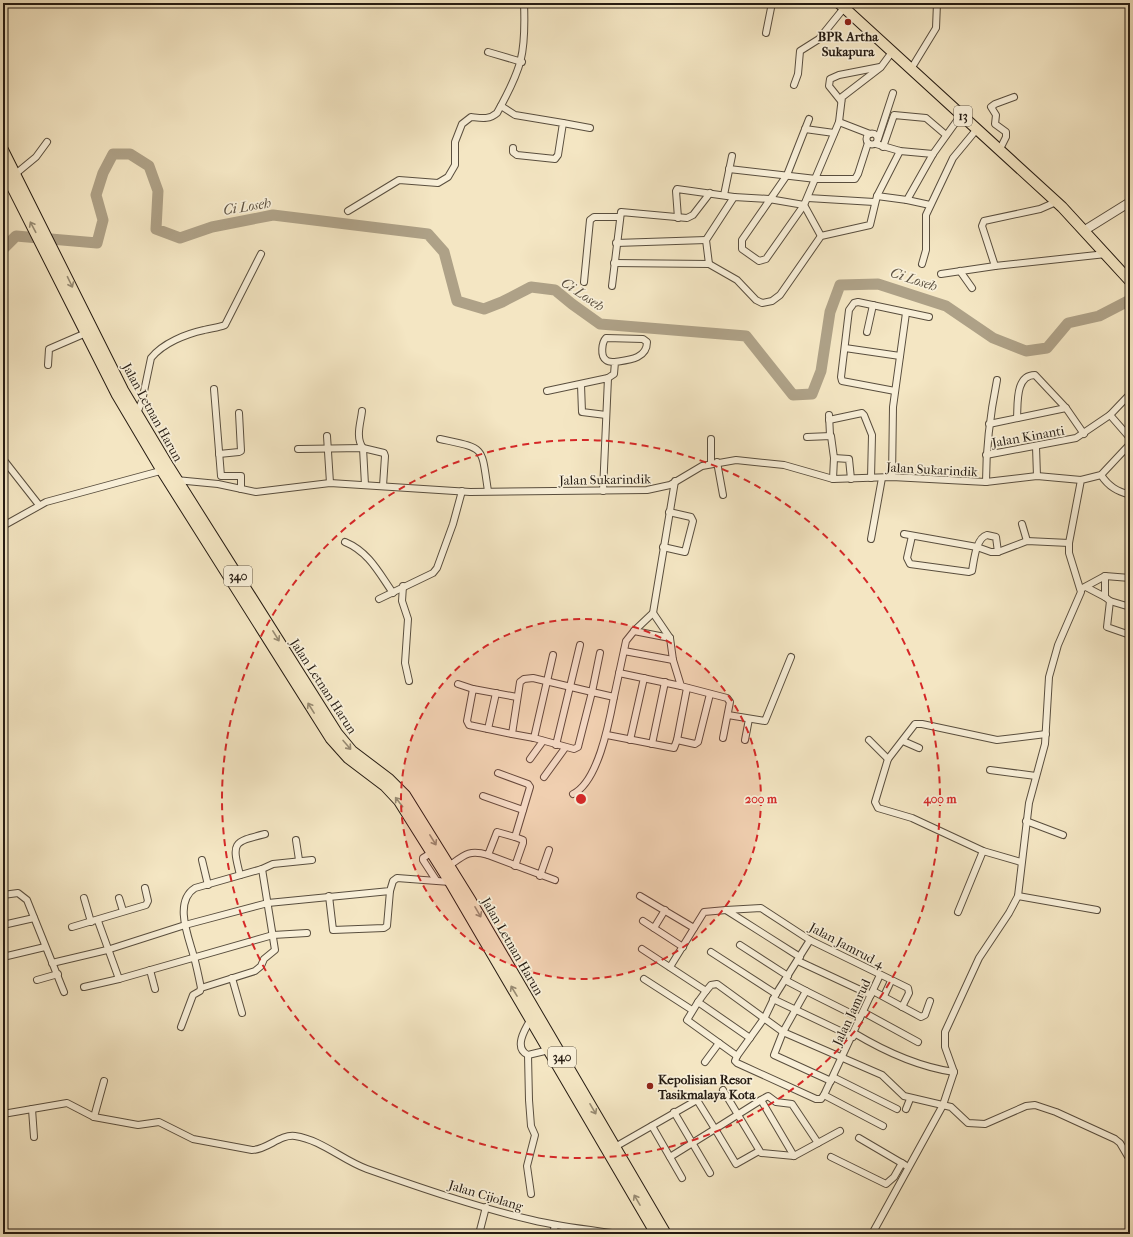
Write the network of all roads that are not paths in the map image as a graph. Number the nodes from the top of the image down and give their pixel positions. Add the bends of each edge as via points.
1 (524, 3) edge
2 (772, 3) edge
3 (937, 3) edge
4 (842, 5) edge
5 (766, 33) dead end
6 (488, 52) dead end
7 (892, 52) junction
8 (521, 64) junction
9 (881, 67) junction
10 (911, 69) junction
11 (794, 85) dead end
12 (894, 93) dead end
13 (1014, 97) dead end
14 (841, 101) junction
15 (501, 106) junction
16 (887, 114) junction
17 (894, 114) junction
18 (961, 115) junction
19 (809, 120) dead end
20 (839, 122) junction
21 (563, 123) junction
22 (590, 128) dead end
23 (977, 128) junction
24 (805, 129) junction
25 (834, 133) junction
26 (870, 134) junction
27 (946, 135) junction
28 (47, 142) dead end
29 (877, 142) junction
30 (868, 143) junction
31 (883, 147) junction
32 (513, 148) dead end
33 (1000, 149) junction
34 (3, 150) edge
35 (900, 151) junction
36 (933, 154) junction
37 (732, 156) dead end
38 (3, 169) edge
39 (729, 169) junction
40 (787, 176) junction
41 (11, 177) junction
42 (816, 179) junction
43 (710, 193) junction
44 (724, 195) junction
45 (877, 196) junction
46 (734, 197) junction
47 (808, 198) junction
48 (770, 199) junction
49 (907, 200) junction
50 (874, 202) junction
51 (1056, 202) junction
52 (1130, 202) edge
53 (804, 205) junction
54 (930, 205) junction
55 (348, 212) dead end
56 (620, 217) junction
57 (678, 218) junction
58 (1085, 230) junction
59 (821, 236) junction
60 (706, 240) junction
61 (616, 243) junction
62 (49, 249) junction
63 (261, 254) dead end
64 (1106, 254) junction
65 (614, 263) junction
66 (709, 264) junction
67 (922, 264) dead end
68 (995, 266) junction
69 (960, 271) junction
70 (941, 274) dead end
71 (1127, 278) edge
72 (584, 282) dead end
73 (612, 286) dead end
74 (972, 288) dead end
75 (873, 305) junction
76 (906, 313) junction
77 (929, 318) dead end
78 (867, 332) dead end
79 (86, 333) junction
80 (845, 348) junction
81 (900, 356) junction
82 (616, 362) junction
83 (48, 365) dead end
84 (608, 378) junction
85 (997, 380) dead end
86 (581, 385) junction
87 (214, 389) dead end
88 (547, 391) dead end
89 (895, 391) junction
90 (1130, 394) edge
91 (1066, 408) junction
92 (362, 411) dead end
93 (137, 413) junction
94 (239, 413) dead end
95 (606, 415) junction
96 (1110, 415) junction
97 (1017, 418) junction
98 (989, 424) junction
99 (1084, 434) junction
100 (830, 435) junction
101 (327, 436) dead end
102 (806, 437) dead end
103 (1130, 438) edge
104 (440, 439) dead end
105 (711, 439) dead end
106 (1130, 444) edge
107 (1036, 446) junction
108 (327, 448) junction
109 (363, 448) junction
110 (298, 449) dead end
111 (219, 454) junction
112 (986, 455) junction
113 (834, 458) junction
114 (3, 459) edge
115 (714, 463) junction
116 (165, 469) junction
117 (1101, 475) junction
118 (1037, 476) junction
119 (892, 477) junction
120 (872, 478) junction
121 (882, 478) junction
122 (833, 479) junction
123 (852, 479) junction
124 (1080, 480) junction
125 (173, 481) junction
126 (675, 481) junction
127 (986, 482) junction
128 (330, 483) junction
129 (365, 485) junction
130 (383, 486) junction
131 (241, 489) junction
132 (462, 491) junction
133 (603, 491) junction
134 (488, 492) junction
135 (722, 495) dead end
136 (1130, 495) edge
137 (39, 505) junction
138 (669, 512) junction
139 (1022, 524) dead end
140 (3, 526) edge
141 (904, 534) dead end
142 (912, 536) junction
143 (871, 539) dead end
144 (1027, 541) junction
145 (345, 542) dead end
146 (1069, 543) junction
147 (663, 547) junction
148 (977, 547) junction
149 (998, 552) junction
150 (1105, 576) junction
151 (1130, 578) edge
152 (403, 586) junction
153 (1084, 588) junction
154 (393, 593) junction
155 (1105, 597) junction
156 (379, 599) dead end
157 (1110, 601) junction
158 (1130, 607) edge
159 (653, 613) junction
160 (258, 615) junction
161 (634, 631) junction
162 (1130, 635) edge
163 (670, 638) junction
164 (580, 644) dead end
165 (624, 651) junction
166 (600, 653) dead end
167 (553, 655) dead end
168 (791, 656) dead end
169 (673, 660) junction
170 (619, 673) junction
171 (644, 678) junction
172 (409, 681) dead end
173 (548, 682) junction
174 (665, 682) junction
175 (458, 684) dead end
176 (684, 687) junction
177 (570, 688) junction
178 (473, 689) junction
179 (592, 692) junction
180 (496, 693) junction
181 (710, 694) junction
182 (517, 697) junction
183 (614, 697) junction
184 (728, 715) junction
185 (749, 720) junction
186 (488, 729) junction
187 (512, 734) junction
188 (1046, 734) junction
189 (607, 735) junction
190 (534, 738) junction
191 (722, 738) dead end
192 (543, 740) junction
193 (630, 740) junction
194 (677, 740) junction
195 (745, 740) dead end
196 (869, 740) dead end
197 (903, 741) junction
198 (652, 744) junction
199 (556, 745) junction
200 (565, 748) junction
201 (919, 748) dead end
202 (530, 759) dead end
203 (888, 759) junction
204 (990, 770) dead end
205 (498, 774) dead end
206 (1036, 776) junction
207 (544, 777) dead end
208 (573, 794) dead end
209 (482, 796) dead end
210 (523, 810) junction
211 (1026, 821) junction
212 (265, 834) dead end
213 (1063, 835) dead end
214 (515, 837) junction
215 (296, 840) dead end
216 (549, 850) dead end
217 (983, 851) junction
218 (431, 853) junction
219 (488, 855) junction
220 (202, 860) dead end
221 (299, 860) junction
222 (312, 860) dead end
223 (1022, 862) junction
224 (449, 866) junction
225 (515, 866) junction
226 (262, 869) junction
227 (240, 876) junction
228 (540, 876) junction
229 (436, 880) junction
230 (555, 880) dead end
231 (454, 881) junction
232 (208, 885) junction
233 (145, 888) dead end
234 (390, 891) junction
235 (3, 895) edge
236 (329, 896) junction
237 (640, 896) dead end
238 (1018, 896) junction
239 (84, 898) dead end
240 (119, 898) dead end
241 (268, 903) junction
242 (665, 910) junction
243 (726, 910) junction
244 (1098, 910) dead end
245 (123, 911) junction
246 (958, 912) dead end
247 (34, 918) junction
248 (94, 921) junction
249 (643, 921) dead end
250 (3, 925) edge
251 (185, 925) junction
252 (72, 927) dead end
253 (654, 928) junction
254 (694, 928) junction
255 (307, 933) dead end
256 (273, 935) junction
257 (810, 940) junction
258 (740, 945) dead end
259 (45, 947) junction
260 (684, 947) junction
261 (642, 949) dead end
262 (107, 950) junction
263 (711, 952) dead end
264 (3, 957) edge
265 (194, 957) junction
266 (799, 959) junction
267 (52, 963) junction
268 (670, 967) junction
269 (150, 970) junction
270 (58, 974) junction
271 (880, 975) junction
272 (232, 978) junction
273 (787, 978) junction
274 (119, 979) junction
275 (644, 979) dead end
276 (38, 980) dead end
277 (891, 980) junction
278 (84, 987) dead end
279 (201, 988) junction
280 (155, 989) dead end
281 (706, 991) junction
282 (806, 991) junction
283 (64, 992) dead end
284 (872, 993) junction
285 (774, 996) junction
286 (884, 996) junction
287 (930, 1001) dead end
288 (698, 1002) junction
289 (902, 1007) junction
290 (692, 1010) junction
291 (795, 1011) junction
292 (242, 1013) dead end
293 (531, 1013) junction
294 (862, 1015) junction
295 (765, 1017) junction
296 (181, 1027) dead end
297 (783, 1032) junction
298 (853, 1035) junction
299 (750, 1038) junction
300 (918, 1042) dead end
301 (719, 1043) junction
302 (549, 1050) junction
303 (528, 1055) junction
304 (737, 1056) junction
305 (841, 1058) junction
306 (705, 1062) dead end
307 (954, 1072) junction
308 (832, 1079) junction
309 (104, 1081) dead end
310 (723, 1090) dead end
311 (824, 1095) junction
312 (910, 1099) junction
313 (761, 1100) junction
314 (943, 1104) junction
315 (32, 1109) junction
316 (897, 1109) dead end
317 (906, 1109) dead end
318 (674, 1112) junction
319 (3, 1114) edge
320 (737, 1114) junction
321 (94, 1117) junction
322 (652, 1126) junction
323 (884, 1126) dead end
324 (715, 1129) junction
325 (840, 1131) dead end
326 (34, 1137) dead end
327 (859, 1138) dead end
328 (692, 1143) junction
329 (818, 1143) junction
330 (615, 1147) junction
331 (759, 1151) junction
332 (794, 1156) junction
333 (670, 1157) junction
334 (832, 1157) dead end
335 (1130, 1160) edge
336 (902, 1162) junction
337 (909, 1168) junction
338 (710, 1173) dead end
339 (627, 1175) junction
340 (682, 1178) dead end
341 (531, 1194) dead end
342 (486, 1207) junction
343 (555, 1225) junction
344 (479, 1234) edge
345 (554, 1234) edge
346 (619, 1234) edge
347 (656, 1234) edge
348 (666, 1234) edge
349 (872, 1234) edge

1 - 8 street via 525,42
2 - 5 street
3 - 10 street via 936,28
4 - 7 main road, 13
4 - 11 street via 820,40 800,51 798,74
6 - 8 street
7 - 9 street
7 - 10 main road, 13
8 - 15 street
9 - 14 street via 845,93
9 - 14 street via 830,79 829,86
10 - 18 main road, 13
12 - 16 street
13 - 33 street via 992,107 996,115 995,124 1006,132
14 - 20 street
15 - 21 street via 515,115
15 - 55 street via 497,113 489,118 471,117 465,120 454,145 455,165 443,181 430,183 399,180
16 - 17 street
16 - 29 street
17 - 27 street via 926,118
17 - 31 street
18 - 23 main road, 13
18 - 27 street
19 - 24 street
20 - 25 street
20 - 26 street
21 - 22 street
21 - 32 street via 558,155 555,159 517,155
23 - 33 main road, 13
23 - 54 street via 954,158
24 - 25 street
24 - 40 street
25 - 42 street
26 - 29 street via 876,134
26 - 30 street
27 - 36 street
28 - 41 street via 36,157
29 - 30 street via 872,145
29 - 31 street
30 - 42 street via 855,179
31 - 35 street
33 - 51 main road, 13
34 - 41 main road, Jalan Letnan Harun / 340
35 - 36 street
35 - 45 street
36 - 49 street
37 - 39 street
38 - 41 main road, Jalan Letnan Harun / 340
39 - 40 street
39 - 44 street
40 - 42 street
40 - 48 street
41 - 62 main road, Jalan Letnan Harun / 340
42 - 47 street
43 - 44 street
43 - 57 street via 693,215
43 - 57 street via 677,189
44 - 46 street
45 - 49 street
45 - 50 street
46 - 48 street
46 - 60 street
47 - 50 street
47 - 53 street
48 - 53 street
48 - 53 street via 741,243 742,249 762,261
49 - 54 street
50 - 59 street via 871,222 867,226
51 - 58 main road, 13
51 - 68 street via 1040,209 984,221 982,226
52 - 58 street
53 - 59 street
54 - 67 street via 926,215 926,250
56 - 57 street via 620,213 624,212
56 - 61 street
56 - 72 street via 594,217 590,220
58 - 64 main road, 13
59 - 66 street via 780,295 772,302 762,303 756,300 737,280
60 - 61 street
60 - 66 street
61 - 65 street
62 - 79 main road, Jalan Letnan Harun / 340
62 -> 93 main road, Jalan Letnan Harun / 340
63 - 93 street via 225,325 187,335 172,342 151,358
64 - 68 street
64 - 71 main road, 13
65 - 66 street
65 - 73 street
68 - 69 street
69 - 70 street
69 - 74 street
75 - 76 street
75 - 78 street
75 - 80 street via 858,302 851,306
76 - 77 street
76 - 81 street
79 - 83 street via 49,349
79 - 116 main road, Jalan Letnan Harun / 340 via 117,395
80 - 81 street
80 - 89 street via 842,381
81 - 89 street
82 - 82 street via 609,362 603,357 603,342 606,338 643,339 647,342 643,354
82 - 84 street via 614,374
84 - 86 street
84 - 95 street
85 - 98 street
86 - 88 street
86 - 95 street via 582,412
87 - 111 street
89 - 119 street
90 - 96 street, Jalan Kinanti
91 - 97 street
91 - 97 street via 1041,380 1035,375 1030,375 1020,384
91 - 99 street
92 - 109 street via 359,436
93 - 116 main road, Jalan Letnan Harun / 340
94 - 111 street via 241,451
95 - 133 street
96 - 99 street, Jalan Kinanti
96 - 103 street
97 - 98 street
98 - 112 street
99 - 107 street, Jalan Kinanti via 1069,441
100 - 102 street
100 - 113 street
100 - 120 street via 829,417 862,413 864,415 872,435
101 - 108 street
104 - 134 street via 470,446 479,451 483,458
105 - 115 street
106 - 117 street
107 - 112 street, Jalan Kinanti
107 - 118 street
108 - 109 street
108 - 110 street
108 - 128 street
109 - 129 street
109 - 130 street via 385,454
111 - 131 street via 221,476 241,476
112 - 127 street
113 - 122 street
113 - 123 street via 849,459
114 - 137 street
115 - 122 street, Jalan Sukarindik via 736,460 764,462
115 - 126 street, Jalan Sukarindik via 696,468
115 - 135 street
116 - 125 main road, Jalan Letnan Harun / 340
116 - 137 street
117 - 124 street, Jalan Sukarindik
117 - 136 street via 1108,485
118 - 124 street, Jalan Sukarindik
118 - 127 street, Jalan Sukarindik
119 - 121 street, Jalan Sukarindik
119 - 127 street, Jalan Sukarindik
120 - 121 street, Jalan Sukarindik
120 - 123 street, Jalan Sukarindik
121 - 143 street
122 - 123 street, Jalan Sukarindik
124 - 146 street
125 - 131 street, Jalan Sukarindik via 218,484
125 - 160 main road, Jalan Letnan Harun / 340
126 - 133 street, Jalan Sukarindik via 655,489
126 - 138 street
128 - 129 street, Jalan Sukarindik
128 - 131 street, Jalan Sukarindik via 256,492
129 - 130 street, Jalan Sukarindik
130 - 132 street, Jalan Sukarindik
132 - 134 street, Jalan Sukarindik
132 - 152 street via 437,568 433,574
133 - 134 street, Jalan Sukarindik
137 - 140 street
138 - 147 street
138 - 147 street via 691,517 693,521 686,552
139 - 144 street
141 - 142 street
142 - 148 street
142 - 148 street via 907,558 910,564 969,572 972,570
144 - 146 street
144 - 149 street
145 - 154 street via 365,553
146 - 153 street via 1069,554
147 - 159 street
148 - 149 street via 987,552
148 - 149 street via 984,535 993,536 997,539
150 - 151 street
150 - 153 street
150 - 155 street
152 - 154 street
152 - 172 street via 402,601 408,619 405,663
153 - 155 street
153 - 188 street via 1058,645 1049,677
154 - 156 street
155 - 157 street
157 - 158 street
157 - 162 street via 1107,627
159 - 161 street
159 - 163 street
218 -> 160 main road, Jalan Letnan Harun / 340 via 399,801 385,786 348,758 331,739
160 -> 224 main road, Jalan Letnan Harun / 340 via 337,733 352,751 389,779 405,795
161 - 163 street
161 - 165 street via 626,641
163 - 169 street
164 - 177 street
165 - 169 street
165 - 170 street
166 - 179 street
167 - 173 street
168 - 185 street via 765,721
169 - 176 street
170 - 171 street
170 - 183 street
171 - 174 street
171 - 193 street
173 - 177 street
173 - 182 street via 524,679 520,682
173 - 190 street
174 - 176 street
174 - 198 street
175 - 178 street
176 - 181 street
176 - 194 street
177 - 179 street
177 - 199 street
178 - 180 street
178 - 186 street via 467,722 469,725
179 - 183 street
179 - 200 street via 578,747
180 - 182 street
180 - 186 street
181 - 184 street via 729,700 731,704
181 - 194 street via 698,742 695,744
182 - 187 street
183 - 189 street
184 - 185 street
184 - 191 street
185 - 195 street
186 - 187 street
187 - 190 street
188 - 197 street via 997,740 918,724 913,726
188 - 206 street
189 - 193 street
189 - 208 street via 588,780 583,788
190 - 192 street
192 - 199 street
192 - 202 street
193 - 198 street
194 - 198 street via 674,748
196 - 203 street
197 - 201 street
197 - 203 street
199 - 200 street
200 - 207 street
203 - 217 street via 876,806 912,818
204 - 206 street
205 - 210 street via 529,785
206 - 211 street
209 - 210 street
210 - 214 street
211 - 213 street
211 - 223 street
212 - 227 street via 247,838 235,847
214 - 219 street via 496,832
214 - 225 street via 523,840
215 - 221 street
216 - 228 street
217 - 223 street
217 - 246 street
218 - 229 street via 423,860
218 - 231 main road, Jalan Letnan Harun / 340
219 - 224 street via 470,852
219 - 225 street
220 - 232 street
221 - 222 street
221 - 226 street via 274,864
223 - 238 street
224 - 231 main road, Jalan Letnan Harun / 340
225 - 228 street
226 - 227 street
226 - 241 street
227 - 232 street
228 - 230 street
229 - 231 street
229 - 234 street via 397,878
231 - 293 main road, Jalan Letnan Harun / 340
232 - 251 street via 196,888 188,894 185,904
233 - 245 street via 148,901 146,905
234 - 236 street
234 - 236 street via 387,926 384,928 333,930
235 - 247 street via 21,894 27,900
236 - 241 street
237 - 242 street
238 - 244 street
238 - 307 street via 979,958 945,1032 945,1047
239 - 248 street
240 - 245 street
241 - 251 street
241 - 256 street
242 - 253 street
242 - 254 street
243 - 254 street via 706,911
243 - 257 street, Jalan Jamrud 4 via 759,907
243 - 266 street
245 - 248 street
247 - 250 street
247 - 259 street
248 - 252 street
248 - 262 street
249 - 253 street
251 - 262 street
251 - 265 street
253 - 260 street
254 - 260 street
255 - 256 street
256 - 265 street
256 - 272 street via 275,950 264,959 259,969
257 - 266 street
257 - 271 street, Jalan Jamrud 4
258 - 273 street
259 - 264 street
259 - 267 street
260 - 268 street
261 - 268 street
262 - 267 street
262 - 274 street
263 - 285 street
265 - 269 street
265 - 279 street
266 - 273 street
266 - 284 street
267 - 270 street
268 - 281 street
269 - 274 street
269 - 280 street
270 - 276 street
270 - 283 street
271 - 277 street, Jalan Jamrud 4
271 - 284 street, Jalan Jamrud
272 - 279 street
272 - 292 street
273 - 282 street
273 - 285 street
274 - 278 street
275 - 290 street
277 - 286 street
277 - 289 street, Jalan Jamrud 4 via 910,991
279 - 296 street via 192,996
281 - 288 street
281 - 295 street via 711,985 717,984
282 - 291 street
282 - 294 street
284 - 286 street
284 - 294 street, Jalan Jamrud
285 - 291 street
285 - 295 street
286 - 289 street
287 - 289 street via 925,1015 921,1017
288 - 290 street
288 - 299 street
290 - 301 street via 686,1020
291 - 297 street
291 - 298 street
293 - 302 main road, Jalan Letnan Harun / 340
293 - 303 street via 520,1045 522,1051
293 -> 330 main road, Jalan Letnan Harun / 340
294 - 298 street, Jalan Jamrud
294 - 300 street
295 - 297 street
295 - 299 street
297 - 305 street
297 - 308 street via 774,1052 776,1056
298 - 305 street, Jalan Jamrud
298 - 307 street via 910,1060
299 - 304 street
301 - 304 street
301 - 306 street
302 - 303 street
302 - 339 main road, Jalan Letnan Harun / 340
303 - 341 street via 531,1126 535,1135 527,1166
304 - 311 street via 737,1063 816,1099 821,1099
305 - 308 street, Jalan Jamrud
305 - 312 street via 884,1076 899,1093
307 - 314 street
308 - 311 street, Jalan Jamrud
308 - 316 street
309 - 321 street
310 - 320 street
311 - 323 street
312 - 314 street
312 - 317 street
313 - 320 street
313 - 329 street via 768,1096 776,1102 792,1104
313 - 332 street
314 - 335 street via 951,1107 967,1122 976,1124 985,1124 1026,1106 1035,1105 1115,1139
314 - 337 street
315 - 319 street, Jalan Cijolang
315 - 321 street, Jalan Cijolang via 68,1103
315 - 326 street
318 - 322 street
318 - 324 street via 693,1100 698,1100
318 - 328 street
320 - 324 street
320 - 331 street
321 - 342 street, Jalan Cijolang via 138,1125 159,1122 193,1139 252,1150 295,1136 323,1145 365,1168
322 - 330 street
322 - 333 street
324 - 328 street
324 - 331 street via 736,1164
325 - 329 street
327 - 336 street
328 - 333 street
328 - 338 street
329 - 332 street
330 - 339 main road, Jalan Letnan Harun / 340
331 - 332 street via 763,1154
333 - 340 street
334 - 336 street via 886,1184 894,1177
336 - 337 street
337 - 349 street
347 -> 339 main road, Jalan Letnan Harun / 340
339 - 348 main road, Jalan Letnan Harun / 340
342 - 343 street, Jalan Cijolang
342 - 344 street
343 - 345 street
343 - 346 street, Jalan Cijolang

